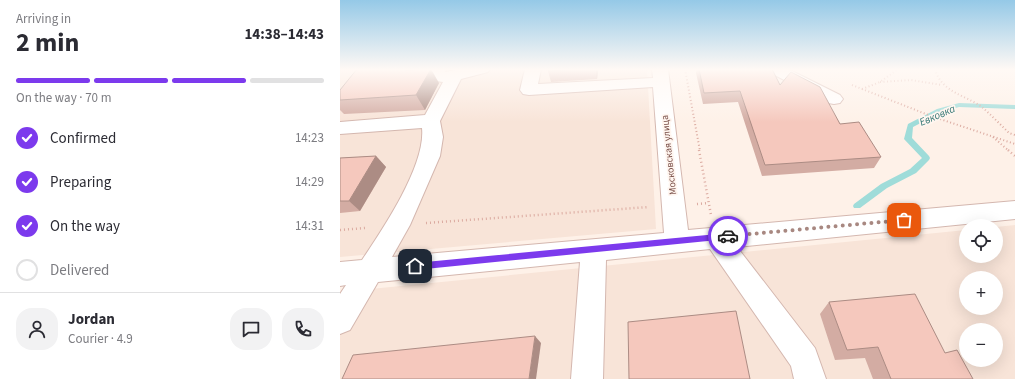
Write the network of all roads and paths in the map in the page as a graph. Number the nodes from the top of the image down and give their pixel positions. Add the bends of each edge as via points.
1 (442, 87) edge
2 (530, 87) edge
3 (552, 87) edge
4 (661, 87) edge
5 (688, 87) edge
6 (810, 87) edge
7 (856, 87) edge
8 (868, 87) edge
9 (946, 87) edge
10 (862, 89) junction
11 (834, 99) dead end
12 (431, 122) junction
13 (340, 128) edge
14 (991, 136) junction
15 (1015, 136) edge
16 (1015, 144) edge
17 (1015, 156) edge
18 (708, 203) junction
19 (674, 205) junction
20 (1015, 210) edge
21 (398, 225) junction
22 (340, 230) edge
23 (715, 237) junction
24 (677, 241) junction
25 (594, 249) junction
26 (370, 271) junction
27 (340, 274) edge
28 (340, 320) edge
29 (587, 379) edge
30 (810, 379) edge

1 - 12 street
2 - 3 street via 529,90
4 - 19 street, Московская улица
5 - 18 path
6 - 11 street
7 - 10 path
8 - 10 path
9 - 15 path via 981,107
10 - 14 path
12 - 13 street
12 - 21 street via 433,136 430,156
14 - 16 path
14 - 17 path
18 - 19 path
18 - 23 path
19 - 21 path
19 - 24 street, Московская улица
20 - 23 street
21 - 22 path
21 - 26 street
23 - 24 street
23 - 30 street via 804,359
24 - 25 street
25 - 26 street
25 - 29 street
26 - 27 street
26 - 28 street

